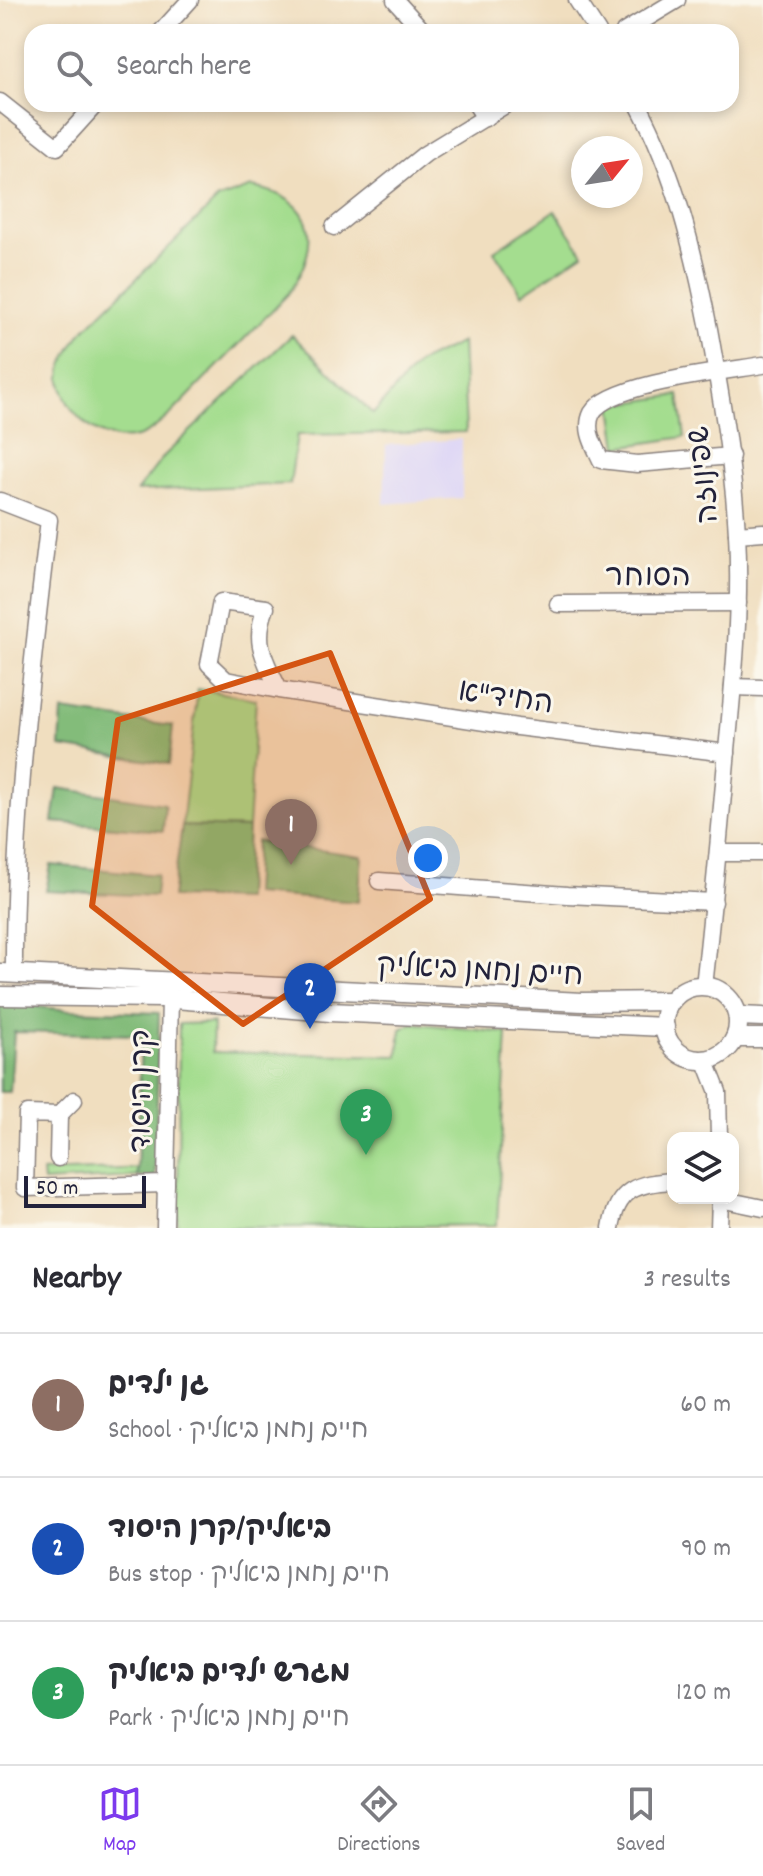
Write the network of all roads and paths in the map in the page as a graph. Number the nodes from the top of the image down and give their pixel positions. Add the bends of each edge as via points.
1 (190, 0) edge
2 (395, 0) edge
3 (577, 0) edge
4 (677, 0) edge
5 (168, 24) edge
6 (417, 24) edge
7 (593, 24) edge
8 (637, 24) edge
9 (0, 102) edge
10 (89, 112) edge
11 (479, 112) edge
12 (642, 112) edge
13 (334, 227) dead end
14 (763, 365) edge
15 (717, 372) junction
16 (731, 456) junction
17 (0, 501) edge
18 (763, 532) edge
19 (737, 534) junction
20 (738, 603) junction
21 (558, 604) dead end
22 (733, 687) junction
23 (763, 688) edge
24 (279, 690) junction
25 (727, 753) junction
26 (718, 853) junction
27 (763, 853) edge
28 (379, 881) dead end
29 (714, 902) junction
30 (7, 973) edge
31 (704, 986) junction
32 (0, 996) edge
33 (170, 998) junction
34 (671, 1001) junction
35 (738, 1016) junction
36 (763, 1017) edge
37 (665, 1027) junction
38 (735, 1038) junction
39 (763, 1038) edge
40 (705, 1059) junction
41 (74, 1100) dead end
42 (59, 1115) junction
43 (719, 1132) edge
44 (58, 1158) dead end
45 (667, 1181) edge
46 (166, 1184) junction
47 (739, 1202) edge
48 (720, 1204) edge
49 (763, 1208) edge
50 (165, 1228) edge
51 (611, 1228) edge
52 (719, 1228) edge

1 - 5 street
2 - 6 street
3 - 7 street
4 - 8 street
9 - 10 street via 57,147
11 - 13 street
12 - 15 street, שפינוזה via 678,202
14 - 15 street
15 - 16 street, שפינוזה
15 - 16 street via 634,388 603,400 591,415 589,433 601,460 637,464
16 - 19 street, שפינוזה
17 - 30 street via 49,520
18 - 19 street
19 - 20 street, שפינוזה
20 - 21 street, הסוחר
20 - 22 street, שפינוזה
22 - 23 street
22 - 25 street, שפינוזה
24 - 24 street, החיד"א via 226,680 209,664 221,602 266,608 259,644
24 - 25 street, החיד"א
25 - 26 street, שפינוזה
26 - 27 street
26 - 29 street, שפינוזה
28 - 29 street
29 - 31 street, שפינוזה
30 - 34 street, חיים נחמן ביאליק via 582,1002
31 - 34 street via 680,992
31 - 35 street via 726,995
32 - 33 street, חיים נחמן ביאליק
33 - 37 street, חיים נחמן ביאליק via 330,1012
33 - 46 street, קרן היסוד
34 - 37 street
35 - 36 street
35 - 38 street
37 - 40 street via 674,1048
38 - 39 street
38 - 40 street via 718,1056
40 - 43 street via 718,1092
41 - 42 street
42 - 44 street
42 - 46 street, קרן היסוד via 27,1114 25,1188
45 - 51 street via 630,1190 616,1204
46 - 50 street, קרן היסוד
47 - 49 street
48 - 52 street

